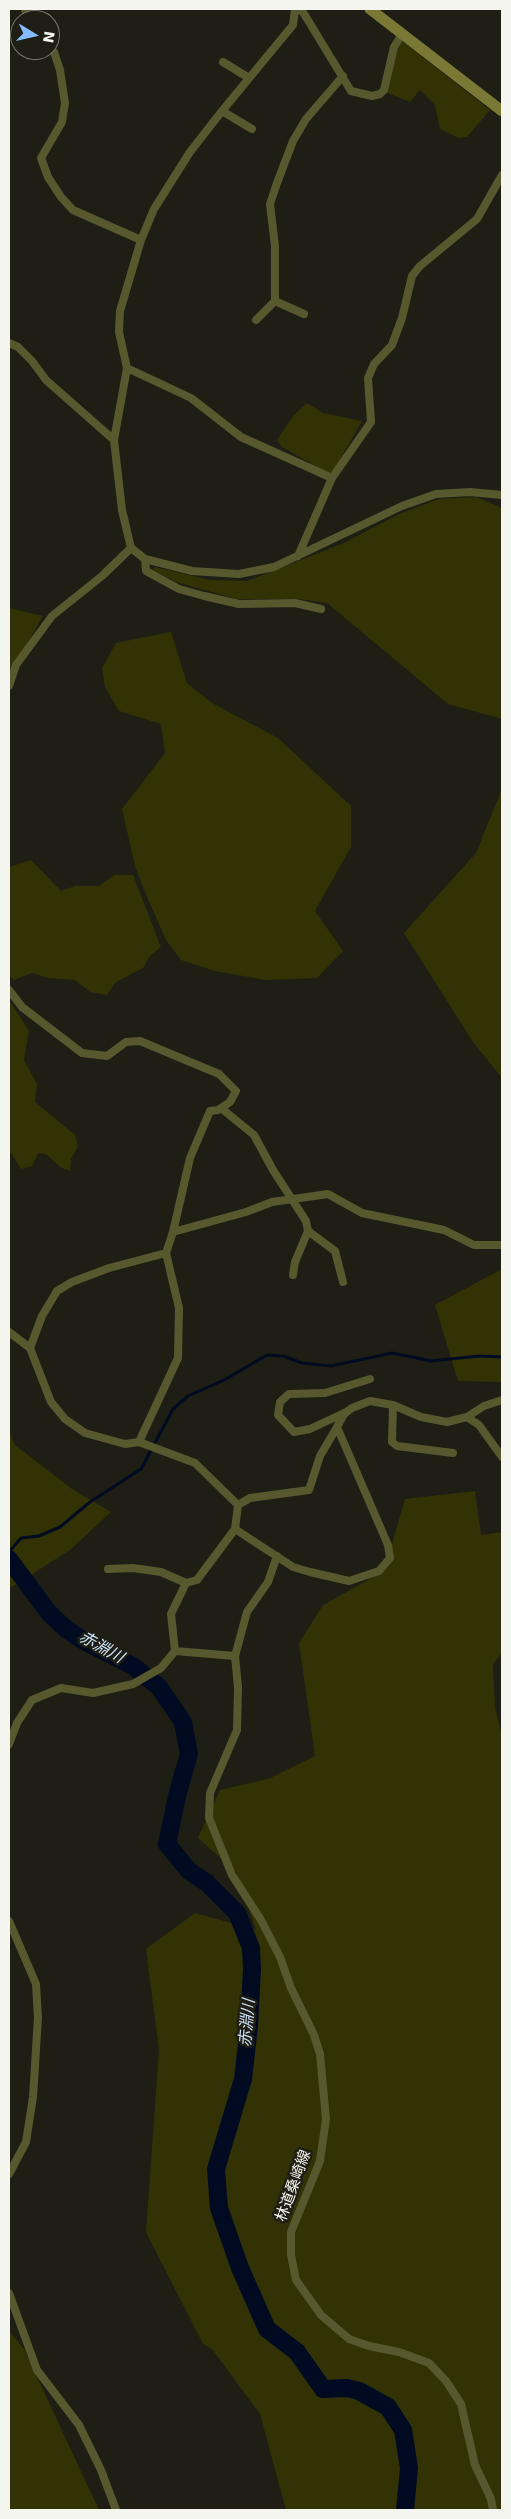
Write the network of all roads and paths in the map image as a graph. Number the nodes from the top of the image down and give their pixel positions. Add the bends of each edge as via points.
1 (370, 9) edge
2 (304, 10) edge
3 (402, 34) junction
4 (57, 60) edge
5 (223, 62) dead end
6 (342, 76) junction
7 (249, 78) junction
8 (222, 111) junction
9 (502, 111) edge
10 (252, 129) dead end
11 (502, 175) edge
12 (141, 240) junction
13 (275, 301) junction
14 (304, 314) dead end
15 (256, 320) dead end
16 (9, 343) edge
17 (126, 368) junction
18 (114, 440) junction
19 (332, 478) junction
20 (502, 495) edge
21 (131, 548) junction
22 (298, 556) junction
23 (146, 558) junction
24 (321, 609) dead end
25 (9, 686) edge
26 (9, 990) edge
27 (221, 1108) junction
28 (292, 1200) junction
29 (308, 1231) junction
30 (173, 1232) junction
31 (502, 1244) edge
32 (166, 1253) junction
33 (293, 1275) dead end
34 (343, 1282) dead end
35 (9, 1332) edge
36 (30, 1348) junction
37 (370, 1379) dead end
38 (502, 1400) edge
39 (393, 1405) junction
40 (346, 1412) junction
41 (466, 1417) junction
42 (337, 1427) junction
43 (141, 1443) junction
44 (454, 1453) dead end
45 (502, 1457) edge
46 (238, 1505) junction
47 (236, 1529) junction
48 (277, 1556) junction
49 (108, 1569) dead end
50 (186, 1583) junction
51 (175, 1652) junction
52 (235, 1656) junction
53 (9, 1744) edge
54 (9, 1921) edge
55 (11, 1933) edge
56 (9, 2174) edge
57 (9, 2293) edge
58 (116, 2510) edge
59 (493, 2510) edge

1 - 3 street
2 - 6 street
2 - 7 street via 295,9 293,25
3 - 6 street via 394,47 384,90 380,94 372,96 351,91
3 - 9 street
4 - 12 street via 65,103 62,122 41,158 48,177 73,210
5 - 7 street
6 - 13 street via 306,119 293,141 270,204
7 - 8 street
8 - 10 street
8 - 12 street via 167,186
11 - 19 street via 477,219 412,276 392,345 374,364 368,378 371,422
12 - 17 street via 120,311 119,332
13 - 14 street
13 - 15 street
16 - 18 street via 18,347 46,380
17 - 18 street
17 - 19 street via 191,398 241,438
18 - 21 street via 122,510
19 - 22 street
20 - 22 street via 470,492 436,494 402,506
21 - 23 street
21 - 25 street via 52,616 16,665
22 - 23 street via 274,567 239,574 192,571
23 - 24 street via 146,571 179,589 239,604 295,603
26 - 27 street via 22,1007 82,1053 107,1056 126,1042 140,1041 219,1074 236,1091 230,1102
27 - 28 street via 254,1135
27 - 30 street via 210,1111 190,1158
28 - 29 street via 306,1221
28 - 30 street via 272,1202
28 - 31 street via 328,1194 362,1213 444,1230 474,1245
29 - 33 street
29 - 34 street via 335,1251
30 - 32 street
32 - 36 street via 110,1268 57,1291 42,1316
32 - 43 street via 178,1308 178,1358
35 - 36 street
36 - 43 street via 51,1402 65,1419 84,1433 125,1444
37 - 40 street via 325,1393 289,1394 280,1402 278,1414 294,1432 310,1429
38 - 41 street
39 - 40 street via 370,1401
39 - 41 street via 421,1417 447,1422
39 - 44 street via 392,1442 397,1446
40 - 42 street
41 - 45 street via 479,1425
42 - 46 street via 320,1456 309,1490 250,1498
42 - 48 street via 381,1527 390,1558 380,1571 349,1582 293,1567
43 - 46 street via 195,1463
46 - 47 street
47 - 48 street
47 - 50 street via 197,1580
48 - 52 street via 268,1582 247,1612
49 - 50 street via 161,1572
50 - 51 street via 171,1614
51 - 52 street
51 - 53 street via 161,1668 133,1684 93,1693 61,1688 32,1700 17,1723
52 - 59 street, 林道桑崎線 via 237,1730 210,1793 209,1818 232,1875 261,1920 314,2035 324,2086 326,2119 320,2162 291,2232 296,2280 321,2315 349,2339 428,2363 446,2381 461,2404 476,2465
54 - 55 street
55 - 56 street via 36,1984 38,2017 33,2097 26,2142
57 - 58 street via 37,2370 79,2425

